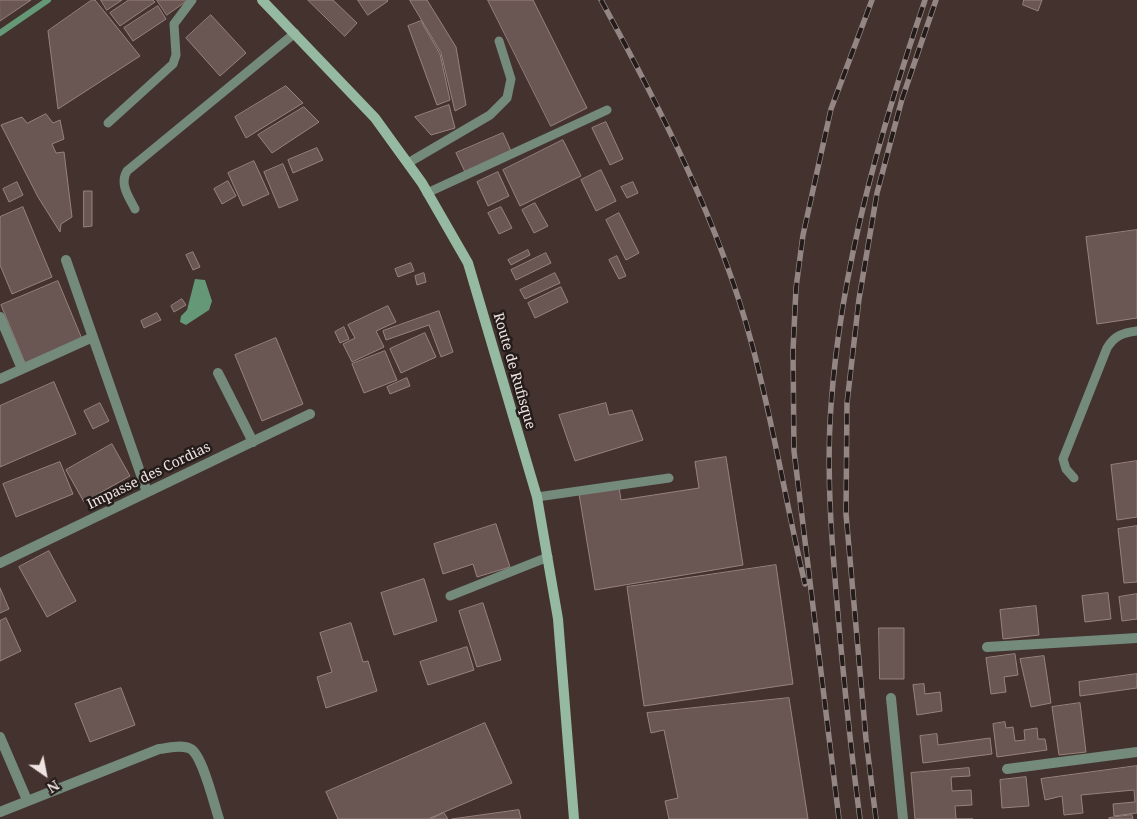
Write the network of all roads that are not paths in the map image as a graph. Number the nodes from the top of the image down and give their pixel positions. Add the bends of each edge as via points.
1 (192, 0) edge
2 (262, 0) edge
3 (295, 33) junction
4 (499, 41) dead end
5 (607, 110) dead end
6 (108, 123) dead end
7 (408, 163) junction
8 (427, 193) junction
9 (136, 209) dead end
10 (66, 260) dead end
11 (0, 317) edge
12 (1137, 331) edge
13 (93, 337) junction
14 (22, 369) junction
15 (218, 373) dead end
16 (0, 379) edge
17 (310, 414) dead end
18 (252, 442) junction
19 (669, 478) dead end
20 (1074, 478) dead end
21 (147, 492) junction
22 (537, 497) junction
23 (548, 557) junction
24 (0, 563) edge
25 (450, 596) dead end
26 (1137, 638) edge
27 (987, 647) dead end
28 (891, 698) dead end
29 (0, 738) edge
30 (1137, 752) edge
31 (1007, 769) dead end
32 (27, 800) junction
33 (0, 812) edge
34 (219, 819) edge
35 (574, 819) edge
36 (903, 819) edge

1 - 6 lane via 174,24 176,55 173,64
2 - 3 main road, Route de Rufisque
3 - 7 main road, Route de Rufisque via 375,118
3 - 9 lane via 127,171 124,185
4 - 7 lane via 510,79 507,98 490,115
5 - 8 lane
7 - 8 main road, Route de Rufisque
8 - 22 main road, Route de Rufisque via 468,263
10 - 13 street
11 - 14 street
12 - 20 lane via 1122,333 1112,339 1107,348 1064,460 1066,469
13 - 14 street
13 - 21 street
14 - 16 street
15 - 18 street
17 - 18 street, Impasse des Cordias
18 - 21 street, Impasse des Cordias
19 - 22 lane
21 - 24 street, Impasse des Cordias
22 - 23 main road, Route de Rufisque
23 - 25 lane
23 - 35 main road, Route de Rufisque via 558,619
26 - 27 street
28 - 36 street
29 - 32 street
30 - 31 street
32 - 33 street
32 - 34 street via 159,749 182,746 192,750 200,761

